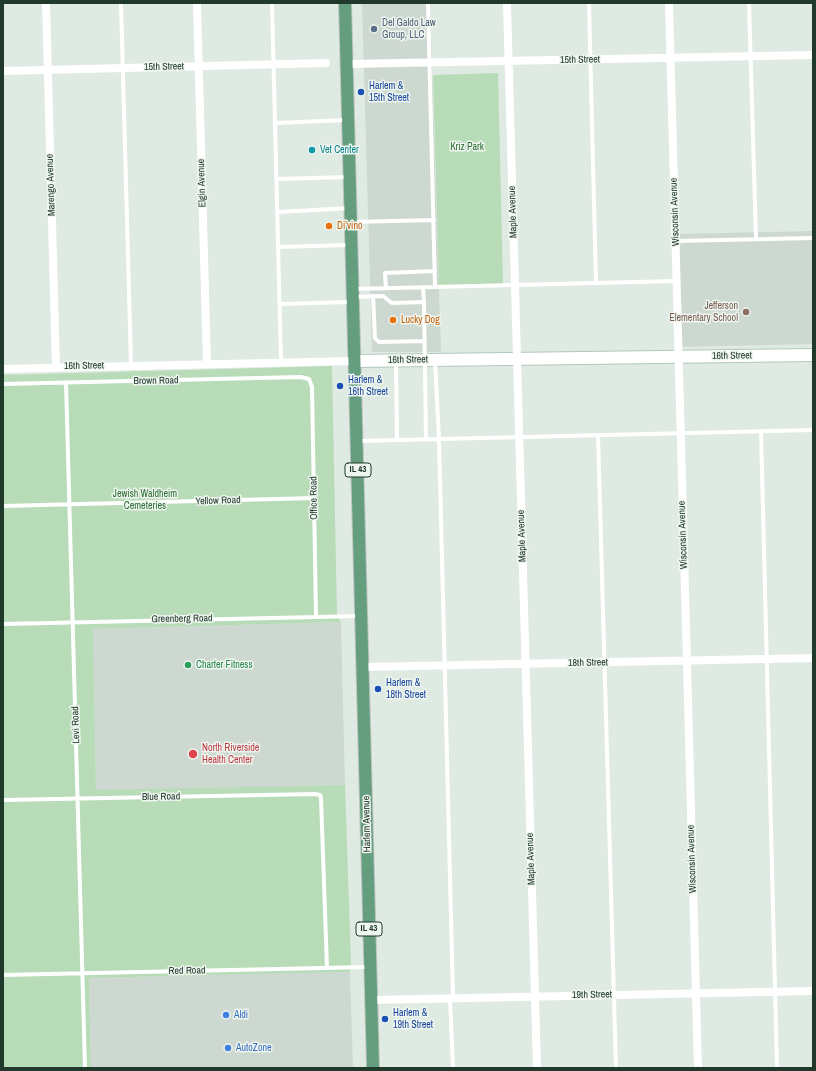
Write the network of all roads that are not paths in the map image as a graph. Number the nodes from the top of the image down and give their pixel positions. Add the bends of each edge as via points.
1 (46, 3) edge
2 (121, 3) edge
3 (197, 3) edge
4 (272, 3) edge
5 (345, 3) edge
6 (428, 3) edge
7 (507, 3) edge
8 (589, 3) edge
9 (669, 3) edge
10 (749, 3) edge
11 (813, 55) edge
12 (750, 56) junction
13 (671, 58) junction
14 (590, 60) junction
15 (508, 62) junction
16 (430, 63) junction
17 (326, 64) dead end
18 (347, 64) junction
19 (274, 65) junction
20 (198, 66) junction
21 (123, 68) junction
22 (48, 70) junction
23 (3, 71) edge
24 (348, 120) junction
25 (276, 123) junction
26 (350, 177) junction
27 (277, 179) junction
28 (351, 208) junction
29 (278, 212) junction
30 (434, 220) junction
31 (351, 222) junction
32 (813, 238) edge
33 (756, 239) junction
34 (676, 241) junction
35 (352, 245) junction
36 (278, 247) junction
37 (435, 271) junction
38 (677, 281) junction
39 (596, 283) junction
40 (515, 285) junction
41 (423, 287) junction
42 (435, 287) junction
43 (386, 288) junction
44 (353, 296) junction
45 (373, 296) junction
46 (424, 302) junction
47 (280, 304) junction
48 (424, 341) junction
49 (813, 355) edge
50 (679, 357) junction
51 (517, 359) junction
52 (396, 360) junction
53 (430, 360) junction
54 (355, 361) junction
55 (281, 362) junction
56 (207, 364) junction
57 (131, 365) junction
58 (56, 367) junction
59 (3, 369) edge
60 (309, 379) joint
61 (66, 383) junction
62 (3, 384) edge
63 (813, 430) edge
64 (761, 431) junction
65 (681, 433) junction
66 (598, 435) junction
67 (519, 437) junction
68 (426, 439) junction
69 (439, 439) junction
70 (397, 440) junction
71 (357, 441) junction
72 (314, 498) junction
73 (69, 505) junction
74 (3, 506) edge
75 (361, 616) junction
76 (316, 617) junction
77 (73, 622) junction
78 (3, 624) edge
79 (813, 658) edge
80 (767, 659) junction
81 (687, 661) junction
82 (605, 663) junction
83 (526, 664) junction
84 (445, 666) junction
85 (363, 667) junction
86 (78, 798) junction
87 (3, 800) edge
88 (370, 967) junction
89 (327, 968) junction
90 (82, 974) junction
91 (3, 976) edge
92 (813, 991) edge
93 (775, 992) junction
94 (696, 993) junction
95 (614, 995) junction
96 (535, 996) junction
97 (452, 998) junction
98 (371, 1000) junction
99 (85, 1068) edge
100 (373, 1068) edge
101 (453, 1068) edge
102 (537, 1068) edge
103 (616, 1068) edge
104 (698, 1068) edge
105 (777, 1068) edge

1 - 22 street, Marengo Avenue
2 - 21 lane
3 - 20 street, Elgin Avenue
4 - 19 lane
5 - 18 main road, IL 43
6 - 16 lane
7 - 15 street, Maple Avenue
8 - 14 lane
9 - 13 street, Wisconsin Avenue
10 - 12 lane
11 - 12 street, 15th Street
12 - 13 street, 15th Street
12 - 33 lane
13 - 14 street, 15th Street
13 - 34 street, Wisconsin Avenue
14 - 15 street, 15th Street
14 - 39 lane
15 - 16 street, 15th Street
15 - 40 street, Maple Avenue
16 - 18 street, 15th Street
16 - 30 lane
17 - 19 street, 15th Street
18 - 24 main road, IL 43
19 - 20 street, 15th Street
19 - 25 lane
20 - 21 street, 15th Street
20 - 56 street, Elgin Avenue
21 - 22 street, 15th Street
21 - 57 lane
22 - 23 street, 15th Street
22 - 58 street, Marengo Avenue
24 - 25 lane
24 - 26 main road, IL 43
25 - 27 lane
26 - 27 lane
26 - 28 main road, IL 43
27 - 29 lane
28 - 29 lane
28 - 31 main road, IL 43
29 - 36 lane
30 - 31 lane
30 - 37 lane
31 - 35 main road, IL 43
32 - 33 lane
33 - 34 lane
34 - 38 street, Wisconsin Avenue
35 - 36 lane
35 - 44 main road, IL 43
36 - 47 lane
37 - 42 lane
37 - 43 lane via 385,273
38 - 39 lane
38 - 50 street, Wisconsin Avenue
39 - 40 lane
40 - 42 lane
40 - 51 street, Maple Avenue
41 - 42 lane
41 - 43 lane
41 - 46 lane
43 - 44 lane
44 - 45 lane
44 - 47 lane
44 - 54 main road, IL 43
45 - 46 lane via 383,296 392,303
45 - 48 lane via 375,338 379,342
46 - 48 lane
47 - 55 lane
48 - 53 lane
49 - 50 street, 16th Street
50 - 51 street, 16th Street
50 - 65 street, Wisconsin Avenue
51 - 53 street, 16th Street
51 - 67 street, Maple Avenue
52 - 53 street, 16th Street
52 - 54 street, 16th Street
52 - 70 lane
53 - 68 lane
53 - 69 lane
54 - 55 street, 16th Street
54 - 71 main road, IL 43
55 - 56 street, 16th Street
56 - 57 street, 16th Street
57 - 58 street, 16th Street
58 - 59 street, 16th Street
60 - 61 lane, Brown Road via 301,377
60 - 72 lane, Office Road via 312,387
61 - 62 lane, Brown Road
61 - 73 lane, Levi Road
63 - 64 lane
64 - 65 lane
64 - 80 lane
65 - 66 lane
65 - 81 street, Wisconsin Avenue
66 - 67 lane
66 - 82 lane
67 - 69 lane
67 - 83 street, Maple Avenue
68 - 69 lane
68 - 70 lane
69 - 84 lane
70 - 71 lane
71 - 75 main road, Harlem Avenue / IL 43
72 - 73 lane, Yellow Road
72 - 76 lane, Office Road
73 - 74 lane, Yellow Road
73 - 77 lane, Levi Road
75 - 76 lane, Greenberg Road
75 - 85 main road, Harlem Avenue / IL 43
76 - 77 lane, Greenberg Road
77 - 78 lane, Greenberg Road
77 - 86 lane, Levi Road
79 - 80 street, 18th Street
80 - 81 street, 18th Street
80 - 93 lane
81 - 82 street, 18th Street
81 - 94 street, Wisconsin Avenue
82 - 83 street, 18th Street
82 - 95 lane
83 - 84 street, 18th Street
83 - 96 street, Maple Avenue
84 - 85 street, 18th Street
84 - 97 lane
85 - 88 main road, Harlem Avenue / IL 43
86 - 87 lane, Blue Road
86 - 89 lane, Blue Road via 320,795
86 - 90 lane, Levi Road
88 - 89 lane, Red Road
88 - 98 main road, Harlem Avenue / IL 43
89 - 90 lane, Red Road
90 - 91 lane, Red Road
90 - 99 lane, Levi Road
92 - 93 street, 19th Street
93 - 94 street, 19th Street
93 - 105 lane
94 - 95 street, 19th Street
94 - 104 street, Wisconsin Avenue
95 - 96 street, 19th Street
95 - 103 lane
96 - 97 street, 19th Street
96 - 102 street, Maple Avenue
97 - 98 street, 19th Street
97 - 101 lane
98 - 100 main road, Harlem Avenue / IL 43

